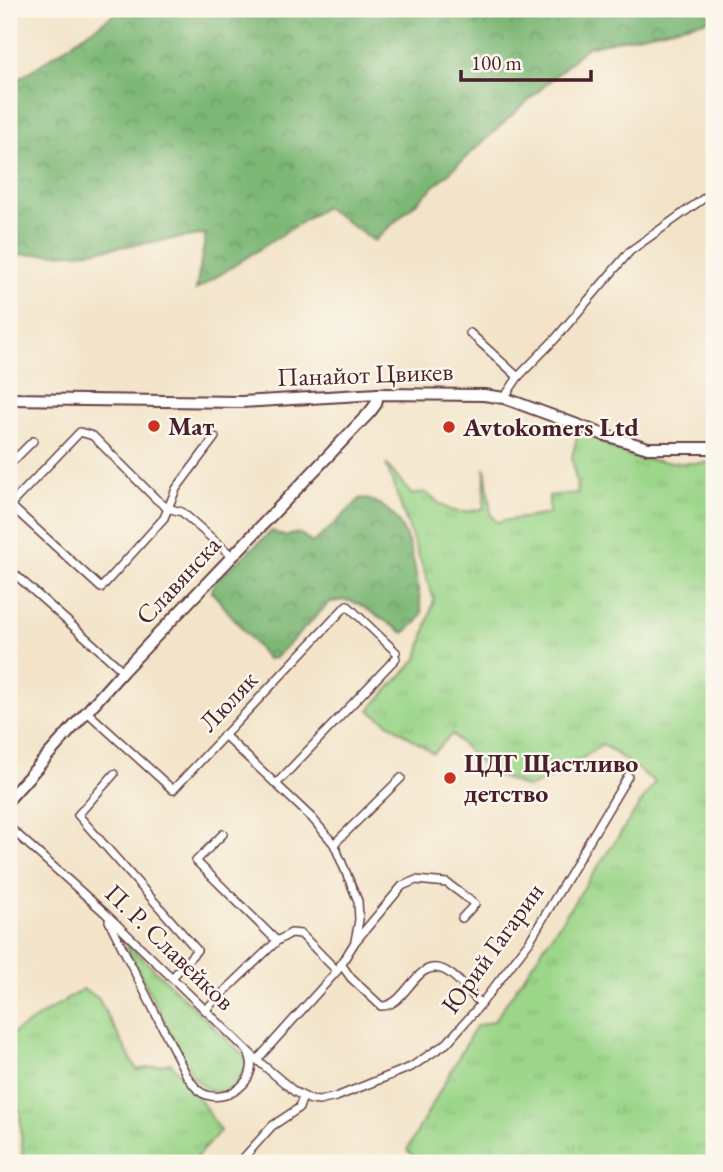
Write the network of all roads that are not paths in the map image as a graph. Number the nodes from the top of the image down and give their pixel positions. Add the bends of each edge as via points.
1 (714, 191) edge
2 (470, 333) dead end
3 (518, 377) junction
4 (378, 394) junction
5 (504, 398) junction
6 (9, 400) edge
7 (215, 438) dead end
8 (33, 441) dead end
9 (714, 448) edge
10 (9, 465) edge
11 (9, 504) edge
12 (167, 508) junction
13 (232, 556) junction
14 (9, 569) edge
15 (123, 671) junction
16 (86, 711) junction
17 (224, 735) junction
18 (114, 774) dead end
19 (628, 776) dead end
20 (401, 778) dead end
21 (276, 783) junction
22 (9, 799) edge
23 (9, 827) edge
24 (223, 834) dead end
25 (334, 844) junction
26 (105, 914) junction
27 (462, 918) dead end
28 (277, 941) junction
29 (355, 942) junction
30 (339, 967) junction
31 (172, 978) junction
32 (481, 1004) junction
33 (205, 1010) junction
34 (247, 1051) junction
35 (257, 1060) junction
36 (303, 1097) junction
37 (239, 1163) edge

1 - 3 street via 630,251
2 - 3 street
3 - 5 street
4 - 5 street, Панайот Цвикев via 460,393
4 - 6 street, Панайот Цвикев via 241,402
4 - 13 street, Славянска via 370,412
5 - 9 street, Панайот Цвикев via 648,448
7 - 12 street
8 - 10 street
11 - 12 street via 80,432 93,436
11 - 12 street via 102,588 164,518
12 - 13 street via 182,512
13 - 15 street, Славянска
14 - 15 street
15 - 16 street, Славянска
16 - 17 street, Люляк via 173,790
16 - 22 street, Славянска
17 - 21 street
17 - 21 street, Люляк via 347,605 396,655
18 - 31 street via 78,815 197,950
19 - 32 street, Юрий Гагарин via 528,942
20 - 25 street
21 - 25 street
23 - 26 street, П. Р. Славейков
24 - 28 street via 196,861
25 - 29 street via 358,901
26 - 31 street, П. Р. Славейков
26 - 34 street via 187,1076 201,1093 214,1096 236,1091 250,1074 252,1062
27 - 29 street via 475,904 463,893 447,883 416,880 402,886
28 - 30 street via 291,933 301,934
28 - 33 street
29 - 30 street
30 - 32 street via 381,1006 394,1002 424,970 434,967 446,970
30 - 35 street
31 - 33 street, П. Р. Славейков
32 - 36 street, Юрий Гагарин via 447,1042 411,1067 336,1097 320,1101
33 - 34 street, П. Р. Славейков
34 - 35 street, П. Р. Славейков
35 - 36 street, П. Р. Славейков
36 - 37 street via 299,1108 272,1126

